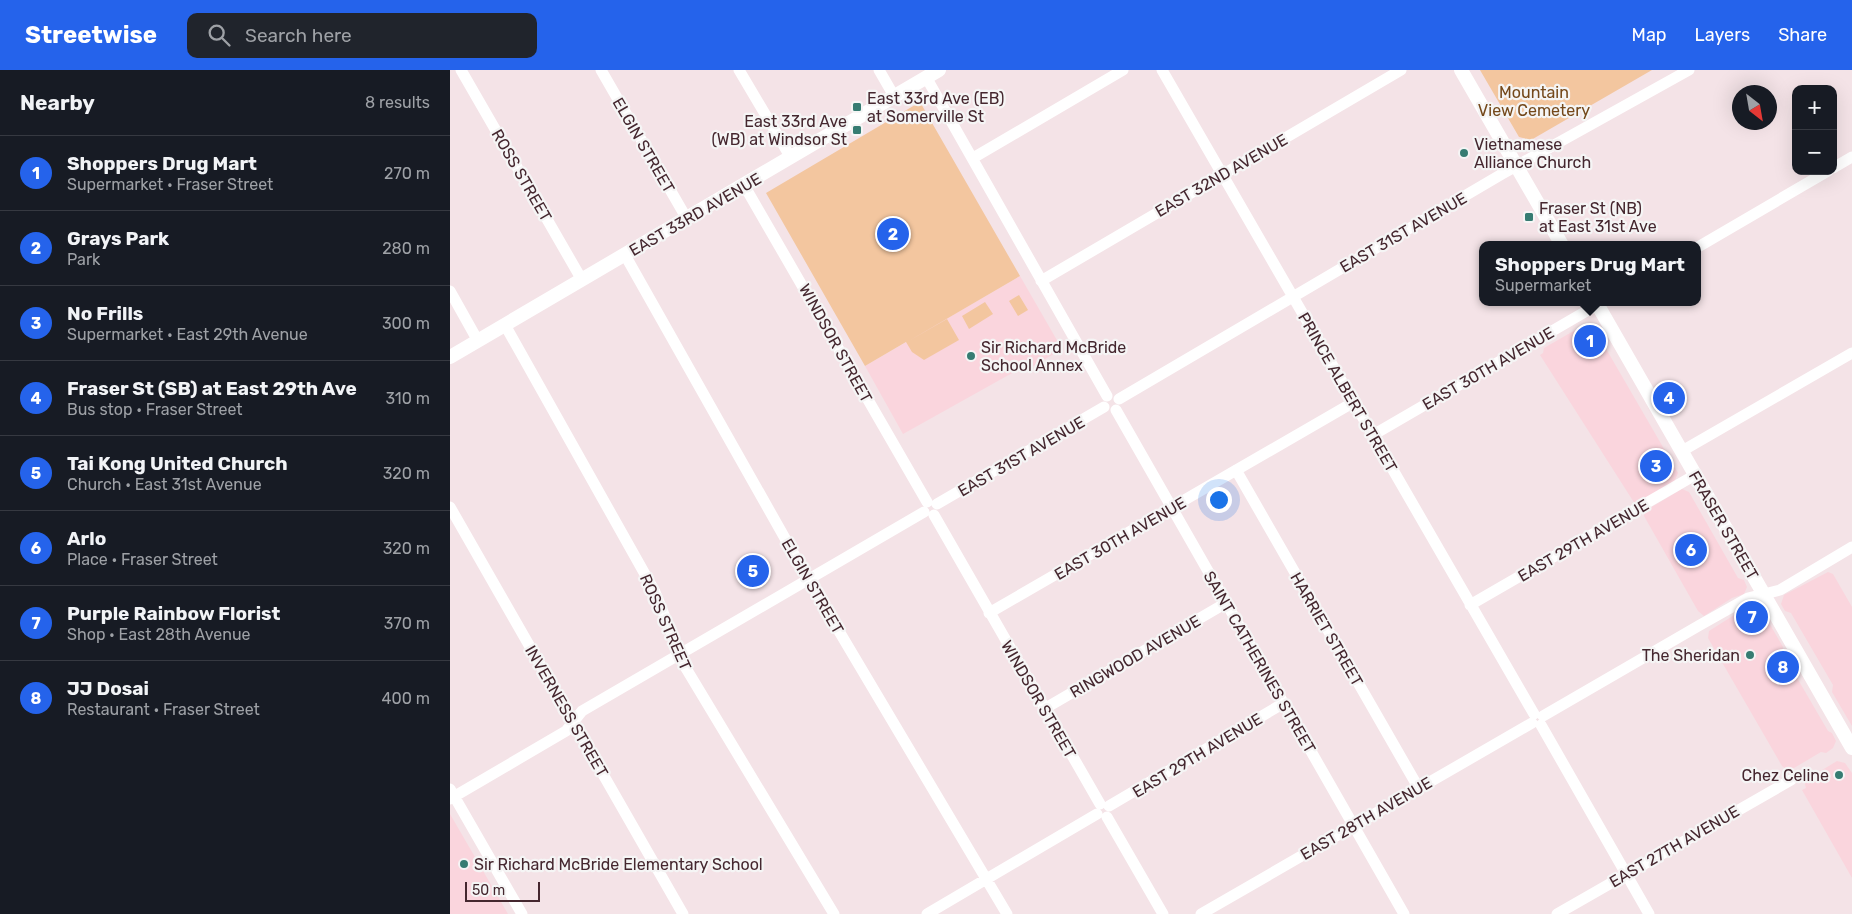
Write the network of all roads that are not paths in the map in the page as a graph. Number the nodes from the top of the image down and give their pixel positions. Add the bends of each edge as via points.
1 (461, 70) edge
2 (601, 70) edge
3 (739, 70) edge
4 (879, 70) edge
5 (939, 70) edge
6 (1123, 70) edge
7 (1162, 70) edge
8 (1401, 70) edge
9 (1462, 70) edge
10 (1689, 70) edge
11 (926, 77) junction
12 (894, 96) junction
13 (1852, 157) edge
14 (791, 158) junction
15 (973, 158) junction
16 (1517, 165) junction
17 (1837, 166) edge
18 (1222, 174) junction
19 (1821, 175) edge
20 (744, 185) junction
21 (687, 219) junction
22 (1560, 241) edge
23 (1701, 246) edge
24 (625, 255) junction
25 (582, 280) junction
26 (1041, 281) junction
27 (450, 291) edge
28 (1292, 296) junction
29 (1593, 306) edge
30 (1600, 306) edge
31 (505, 325) junction
32 (478, 340) junction
33 (1852, 353) edge
34 (450, 357) edge
35 (1354, 402) junction
36 (1112, 403) junction
37 (1374, 435) junction
38 (1682, 452) junction
39 (1236, 470) junction
40 (1695, 475) junction
41 (450, 507) edge
42 (931, 508) junction
43 (1171, 508) junction
44 (1852, 547) edge
45 (808, 579) junction
46 (1764, 594) junction
47 (1226, 603) junction
48 (1470, 605) junction
49 (989, 614) junction
50 (679, 655) junction
51 (1284, 703) junction
52 (1044, 709) junction
53 (1537, 719) junction
54 (573, 722) junction
55 (1852, 746) edge
56 (1791, 780) dead end
57 (1418, 787) junction
58 (451, 795) edge
59 (1103, 810) junction
60 (1354, 824) junction
61 (1626, 874) junction
62 (987, 878) junction
63 (522, 914) edge
64 (683, 914) edge
65 (834, 914) edge
66 (927, 914) edge
67 (1007, 914) edge
68 (1163, 914) edge
69 (1200, 914) edge
70 (1404, 914) edge
71 (1557, 914) edge
72 (1649, 914) edge

1 - 25 street, ROSS STREET
2 - 21 street, ELGIN STREET
3 - 14 street
4 - 12 street
5 - 11 street, EAST 33RD AVENUE
6 - 15 street
7 - 18 street, PRINCE ALBERT STREET
8 - 18 street, EAST 32ND AVENUE
9 - 16 street
10 - 16 street, EAST 31ST AVENUE
11 - 12 street, EAST 33RD AVENUE
11 - 15 street, SAINT CATHERINES STREET
12 - 14 street, EAST 33RD AVENUE
13 - 17 street
14 - 20 street, EAST 33RD AVENUE
15 - 26 street, SAINT CATHERINES STREET
16 - 22 street
16 - 28 street, EAST 31ST AVENUE
18 - 26 street, EAST 32ND AVENUE
18 - 28 street, PRINCE ALBERT STREET
19 - 23 street
20 - 21 street, EAST 33RD AVENUE
20 - 42 street, WINDSOR STREET
21 - 24 street, EAST 33RD AVENUE
24 - 25 street, EAST 33RD AVENUE
24 - 45 street, ELGIN STREET
25 - 31 street, EAST 33RD AVENUE
26 - 36 street, SAINT CATHERINES STREET
27 - 32 street
28 - 35 street, PRINCE ALBERT STREET
28 - 36 street, EAST 31ST AVENUE
29 - 37 street, EAST 30TH AVENUE
30 - 38 street, FRASER STREET
31 - 32 street, EAST 33RD AVENUE
31 - 50 street, ROSS STREET via 655,592
32 - 34 street, EAST 33RD AVENUE
33 - 38 street
35 - 37 street, PRINCE ALBERT STREET
35 - 39 street, EAST 30TH AVENUE
36 - 42 street, EAST 31ST AVENUE
36 - 43 street, SAINT CATHERINES STREET
37 - 48 street, PRINCE ALBERT STREET
38 - 40 street, FRASER STREET
39 - 43 street, EAST 30TH AVENUE
39 - 57 street, HARRIET STREET
40 - 46 street, FRASER STREET
40 - 48 street, EAST 29TH AVENUE
41 - 54 street, INVERNESS STREET
42 - 45 street, EAST 31ST AVENUE
42 - 49 street, WINDSOR STREET
43 - 47 street, SAINT CATHERINES STREET
43 - 49 street, EAST 30TH AVENUE
44 - 46 street, EAST 28TH AVENUE via 1780,590
45 - 50 street, EAST 31ST AVENUE
45 - 62 street, ELGIN STREET
46 - 53 street, EAST 28TH AVENUE via 1748,598
46 - 55 street, FRASER STREET
47 - 51 street, SAINT CATHERINES STREET
47 - 52 street, RINGWOOD AVENUE
48 - 53 street, PRINCE ALBERT STREET
49 - 52 street, WINDSOR STREET
50 - 54 street, EAST 31ST AVENUE via 582,711
50 - 65 street, ROSS STREET
51 - 59 street, EAST 29TH AVENUE
51 - 60 street, SAINT CATHERINES STREET
52 - 59 street, WINDSOR STREET
53 - 57 street, EAST 28TH AVENUE
53 - 61 street, PRINCE ALBERT STREET
54 - 58 street, EAST 31ST AVENUE via 566,731
54 - 64 street, INVERNESS STREET
56 - 61 street, EAST 27TH AVENUE
57 - 60 street, EAST 28TH AVENUE
58 - 63 street
59 - 62 street, EAST 29TH AVENUE
59 - 68 street, WINDSOR STREET
60 - 69 street, EAST 28TH AVENUE
60 - 70 street, SAINT CATHERINES STREET
61 - 71 street, EAST 27TH AVENUE
61 - 72 street, PRINCE ALBERT STREET
62 - 66 street, EAST 29TH AVENUE
62 - 67 street, ELGIN STREET

